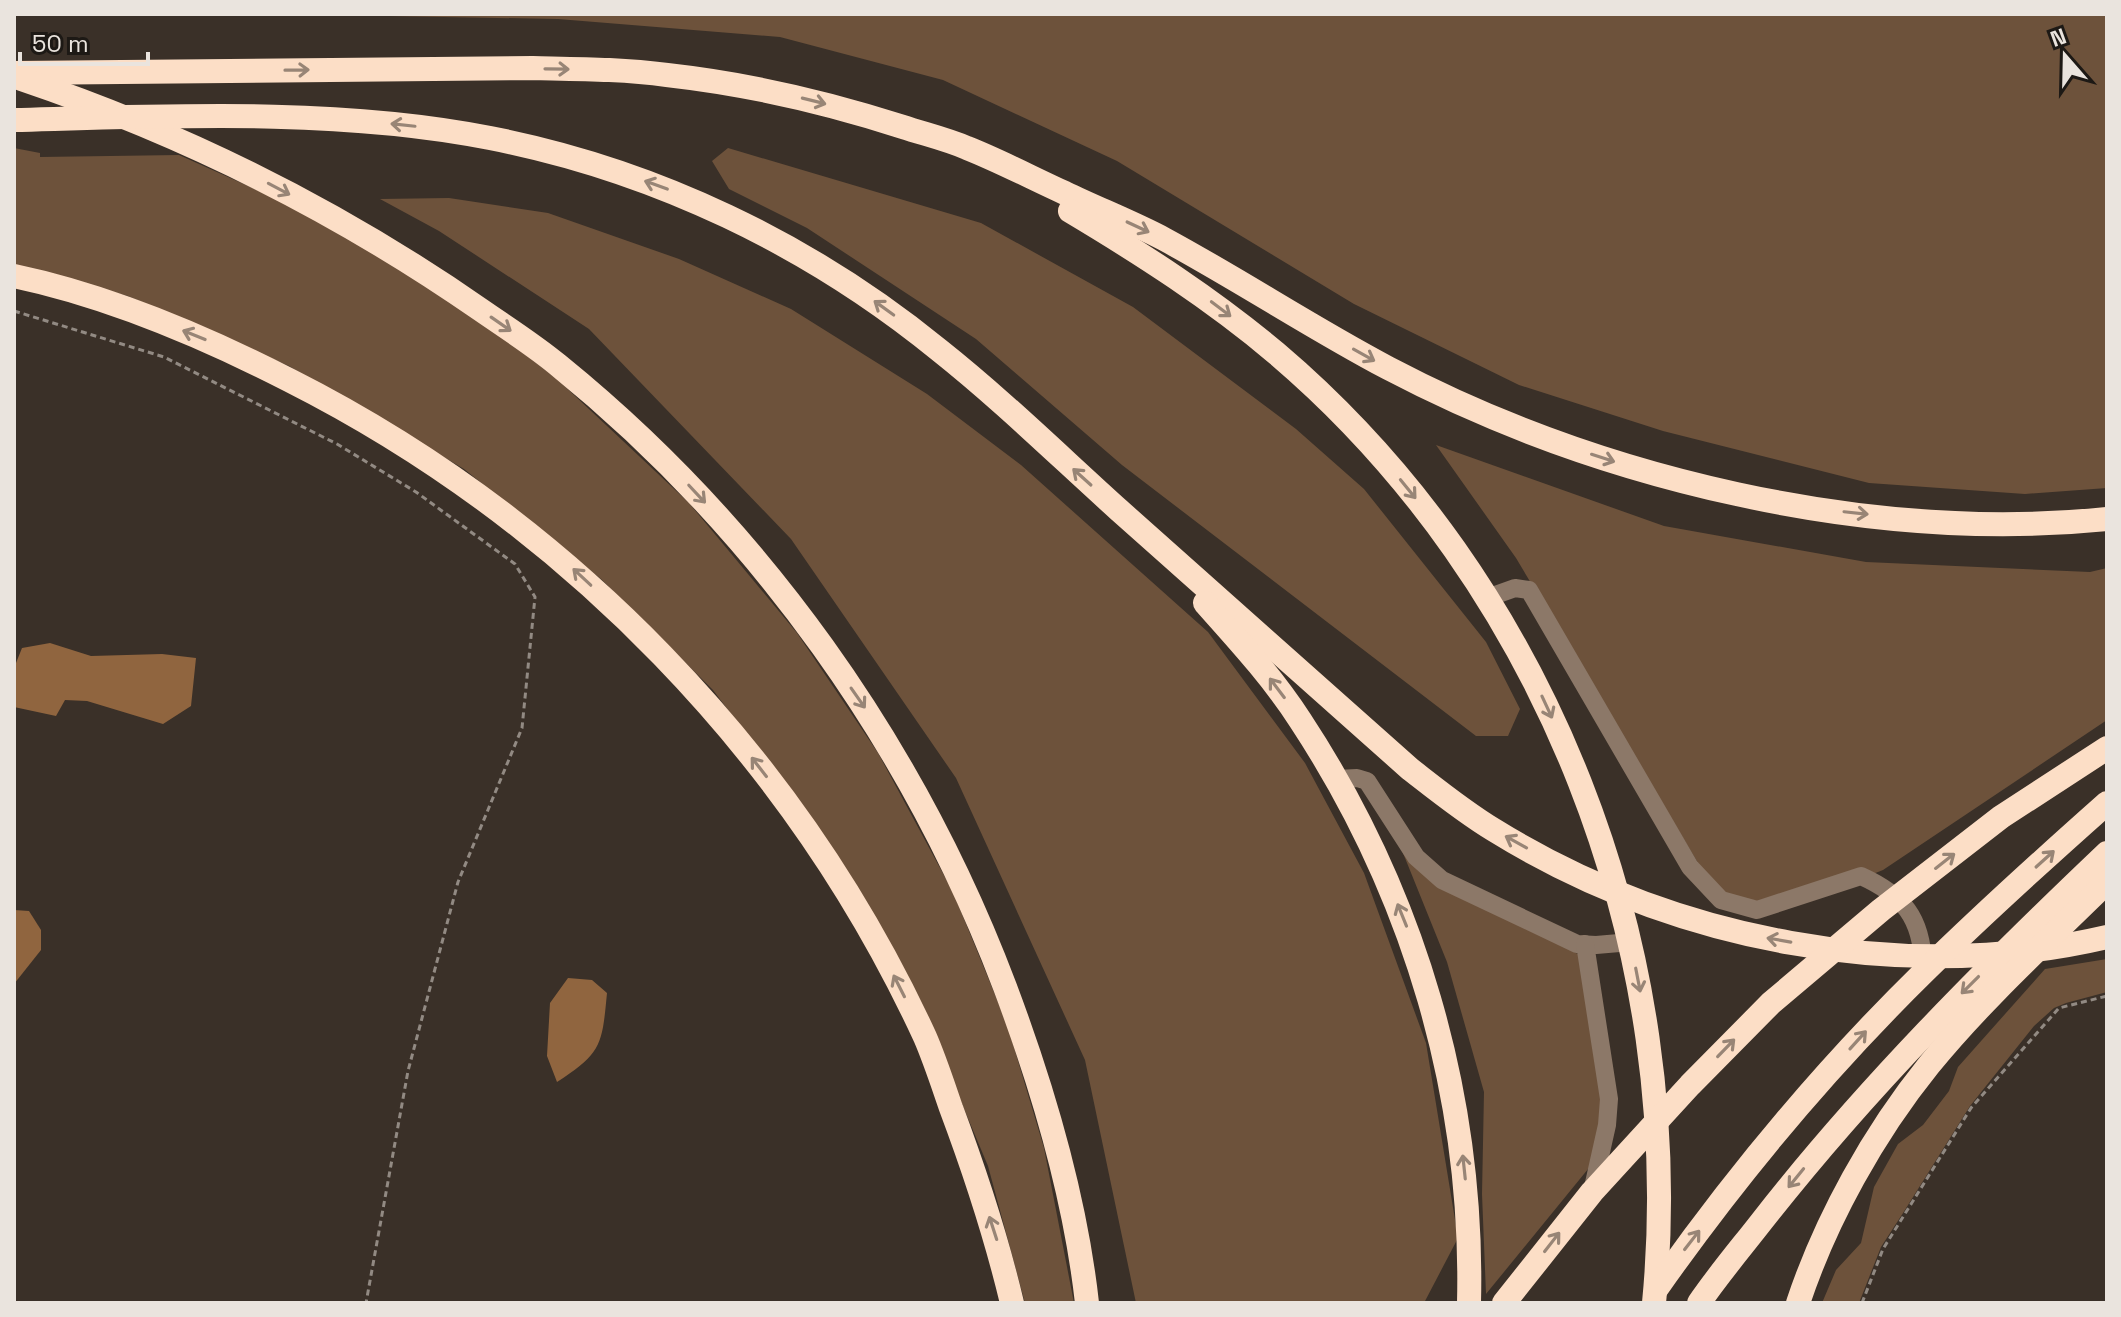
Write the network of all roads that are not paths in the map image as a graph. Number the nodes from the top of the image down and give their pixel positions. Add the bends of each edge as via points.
1 (14, 75) edge
2 (14, 120) edge
3 (966, 147) junction
4 (14, 276) edge
5 (2107, 519) edge
6 (1140, 529) junction
7 (1487, 598) junction
8 (2107, 748) edge
9 (1337, 779) junction
10 (2107, 803) edge
11 (2107, 853) edge
12 (2107, 882) edge
13 (1898, 898) junction
14 (2107, 937) edge
15 (1631, 942) junction
16 (1585, 944) junction
17 (1923, 973) junction
18 (1592, 1192) junction
19 (1012, 1303) edge
20 (1087, 1303) edge
21 (1469, 1303) edge
22 (1504, 1303) edge
23 (1646, 1303) edge
24 (1654, 1303) edge
25 (1699, 1303) edge
26 (1798, 1303) edge

1 -> 3 highway via 612,70 807,99
1 -> 20 highway via 209,154 346,223 420,268 556,364 678,475 744,546 869,713 953,862 987,939 1043,1098
6 -> 2 highway via 940,351 881,306 821,265 665,188 533,147 371,122
3 -> 5 highway via 1162,238 1338,341 1461,404 1638,470 1775,501 1869,515 2001,522
3 -> 7 highway via 1149,258 1278,355 1394,472
19 -> 4 highway via 969,1154 926,1040 888,964 779,793 660,653 553,553 383,431 210,342 120,307
9 -> 6 highway via 1262,667
14 -> 6 highway via 1992,953 1841,950 1697,921 1585,878 1494,830 1410,769
7 - 13 lane via 1515,588 1529,590 1690,867 1721,900 1757,910 1861,876
7 -> 15 highway via 1567,750 1595,821
13 -> 8 highway via 2001,817
9 - 16 lane via 1367,781 1416,857 1442,880
21 -> 9 highway via 1458,1122 1428,987 1375,851
17 -> 10 highway
11 -> 25 highway via 1884,1075 1796,1177
12 - 26 highway via 1955,1035 1905,1097 1860,1163
13 - 17 lane via 1918,928
18 -> 13 highway via 1771,1003
15 - 16 lane
15 -> 24 highway via 1652,1069 1660,1184
16 - 18 lane via 1609,1099
23 -> 17 highway via 1803,1102
22 -> 18 highway

